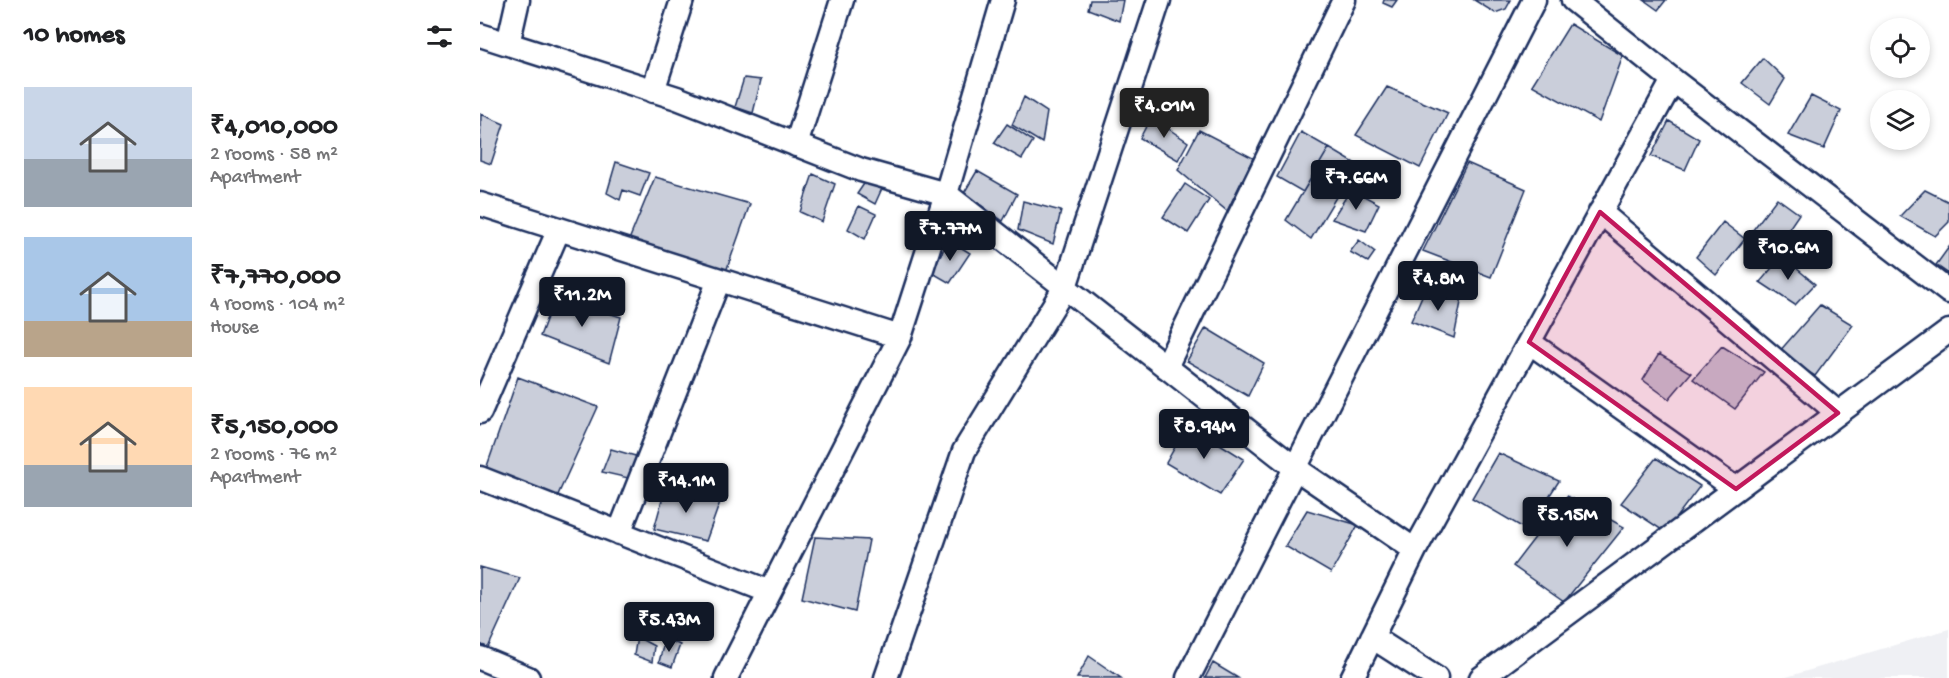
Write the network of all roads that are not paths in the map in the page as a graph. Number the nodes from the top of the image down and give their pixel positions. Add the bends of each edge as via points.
1 (518, 0) edge
2 (682, 0) edge
3 (842, 0) edge
4 (1003, 0) edge
5 (1159, 0) edge
6 (1342, 0) edge
7 (1534, 0) edge
8 (1573, 0) edge
9 (480, 35) edge
10 (508, 44) junction
11 (1673, 80) junction
12 (653, 91) junction
13 (796, 145) junction
14 (946, 194) junction
15 (480, 204) edge
16 (1600, 212) junction
17 (559, 229) junction
18 (719, 280) junction
19 (1065, 288) junction
20 (1949, 292) edge
21 (1949, 332) edge
22 (900, 337) junction
23 (1529, 342) junction
24 (1166, 367) junction
25 (480, 412) edge
26 (1838, 413) junction
27 (1295, 468) junction
28 (480, 478) edge
29 (1736, 489) junction
30 (619, 533) junction
31 (1415, 550) junction
32 (770, 592) junction
33 (1372, 637) junction
34 (480, 658) edge
35 (528, 678) edge
36 (726, 678) edge
37 (886, 678) edge
38 (1188, 678) edge
39 (1352, 678) edge
40 (1436, 678) edge
41 (1480, 678) edge

1 - 10 street
2 - 12 street
3 - 13 street
4 - 14 street
5 - 19 street
6 - 24 street
7 - 27 street
8 - 11 street
9 - 10 street
10 - 12 street
11 - 16 street
11 - 20 street
12 - 13 street
13 - 14 street via 861,170
14 - 19 street
14 - 22 street
15 - 17 street
16 - 23 street
16 - 26 street
17 - 18 street
17 - 25 street
18 - 22 street
18 - 30 street
19 - 24 street
19 - 37 street via 964,451
21 - 26 street
22 - 32 street
23 - 29 street
23 - 31 street
24 - 27 street
26 - 29 street
27 - 31 street
27 - 38 street
28 - 30 street
29 - 41 street
30 - 32 street
31 - 33 street
32 - 36 street
33 - 39 street
33 - 40 street
34 - 35 street

